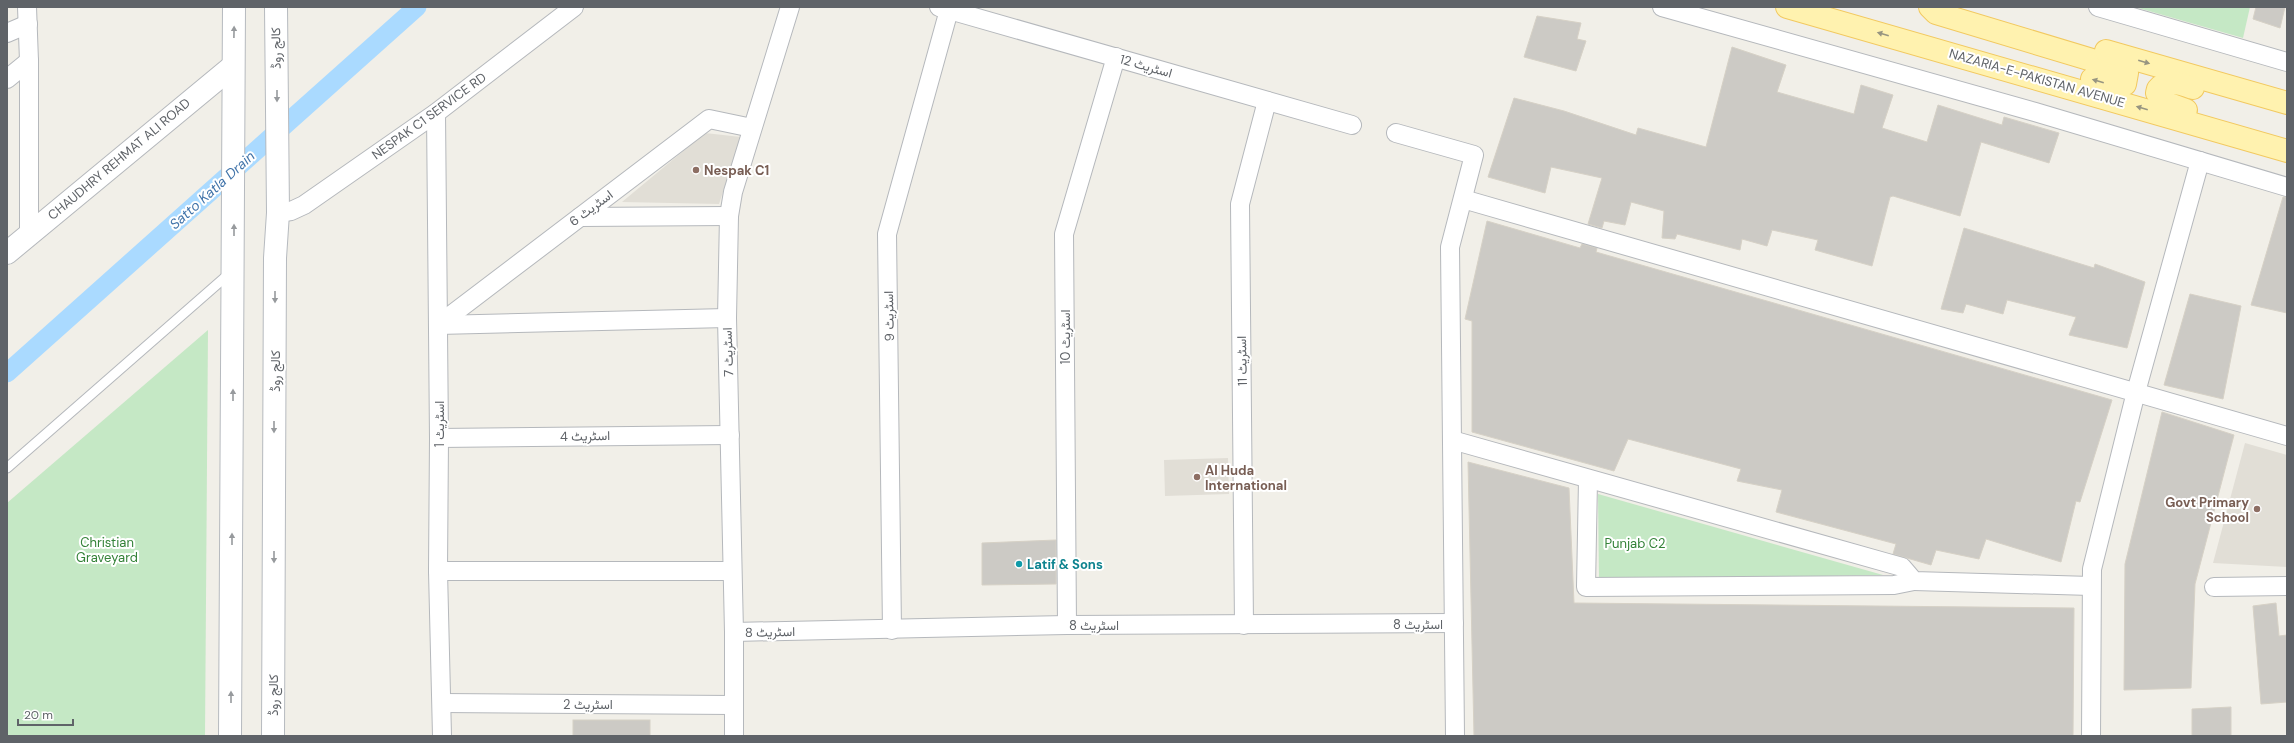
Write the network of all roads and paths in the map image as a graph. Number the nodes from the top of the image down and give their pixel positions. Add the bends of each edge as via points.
1 (234, 7) edge
2 (276, 7) edge
3 (574, 7) edge
4 (790, 7) edge
5 (1662, 7) edge
6 (1787, 7) edge
7 (1930, 7) edge
8 (1959, 7) edge
9 (2098, 7) edge
10 (944, 8) edge
11 (28, 16) edge
12 (7, 33) edge
13 (1914, 43) junction
14 (1116, 57) junction
15 (29, 61) junction
16 (2287, 62) edge
17 (233, 75) junction
18 (7, 79) edge
19 (1267, 101) junction
20 (2287, 103) edge
21 (436, 113) junction
22 (2287, 115) edge
23 (1352, 125) dead end
24 (752, 128) junction
25 (1396, 132) dead end
26 (2287, 139) edge
27 (2287, 151) edge
28 (2200, 161) junction
29 (2287, 187) edge
30 (1464, 199) junction
31 (285, 212) junction
32 (729, 216) junction
33 (580, 217) junction
34 (29, 234) junction
35 (7, 253) edge
36 (234, 269) junction
37 (727, 318) junction
38 (438, 325) junction
39 (2136, 392) junction
40 (730, 435) junction
41 (2287, 436) edge
42 (439, 438) junction
43 (1452, 440) junction
44 (7, 468) edge
45 (1588, 480) junction
46 (732, 571) junction
47 (438, 572) junction
48 (1914, 581) junction
49 (2091, 586) junction
50 (2287, 586) edge
51 (2214, 587) dead end
52 (1454, 623) junction
53 (1067, 625) junction
54 (1244, 625) junction
55 (892, 630) junction
56 (734, 632) junction
57 (442, 703) junction
58 (734, 705) junction
59 (230, 736) edge
60 (273, 736) edge
61 (442, 736) edge
62 (734, 736) edge
63 (1455, 736) edge
64 (2091, 736) edge

17 -> 1 main road
2 -> 31 main road, کالج روڈ
3 - 21 street, NESPAK C1 SERVICE RD
4 - 24 street, اسٹریٹ 7
5 - 28 street
13 -> 6 main road, NAZARIA-E-PAKISTAN AVENUE
7 -> 13 main road via 1936,13 2122,69 2127,73 2127,79 2125,84 2119,86 1936,34
8 -> 20 main road
9 - 16 street
10 - 14 street, اسٹریٹ 12
10 - 55 street, اسٹریٹ 9 via 888,234
11 - 12 street
11 - 15 street
27 -> 13 main road, NAZARIA-E-PAKISTAN AVENUE
14 - 19 street, اسٹریٹ 12
14 - 53 street, اسٹریٹ 10 via 1064,234
15 - 18 street
15 - 34 street
17 - 34 main road, CHAUDHRY REHMAT ALI ROAD
36 -> 17 main road
19 - 23 street, اسٹریٹ 12
19 - 54 street, اسٹریٹ 11 via 1240,204
21 - 31 street, NESPAK C1 SERVICE RD via 304,205
21 - 38 street, اسٹریٹ 1
22 - 26 main road via 2176,83 2161,85 2157,93 2164,102 2176,107
24 - 32 street, اسٹریٹ 7 via 733,192
24 - 33 street, اسٹریٹ 6 via 709,119
25 - 30 street via 1474,155
28 - 29 street
28 - 39 street
30 - 39 street
30 - 43 street via 1450,247
31 -> 60 main road, کالج روڈ via 275,258
32 - 33 street
32 - 37 street, اسٹریٹ 7
33 - 38 street, اسٹریٹ 6
34 - 35 main road, CHAUDHRY REHMAT ALI ROAD
36 - 44 lane
59 -> 36 main road
37 - 38 street
37 - 40 street, اسٹریٹ 7
38 - 42 street, اسٹریٹ 1
39 - 41 street
39 - 49 street via 2092,569
40 - 42 street, اسٹریٹ 4
40 - 46 street, اسٹریٹ 7
42 - 47 street, اسٹریٹ 1
43 - 45 street
43 - 52 street
45 - 48 street via 1902,567
45 - 48 street via 1586,587 1894,584
46 - 47 street
46 - 56 street, اسٹریٹ 7
47 - 57 street, اسٹریٹ 1
48 - 49 street
49 - 64 street
50 - 51 street
52 - 54 street, اسٹریٹ 8
52 - 63 street
53 - 54 street, اسٹریٹ 8
53 - 55 street, اسٹریٹ 8
55 - 56 street, اسٹریٹ 8
56 - 58 street, اسٹریٹ 7
57 - 58 street, اسٹریٹ 2
57 - 61 street, اسٹریٹ 1
58 - 62 street, اسٹریٹ 7

